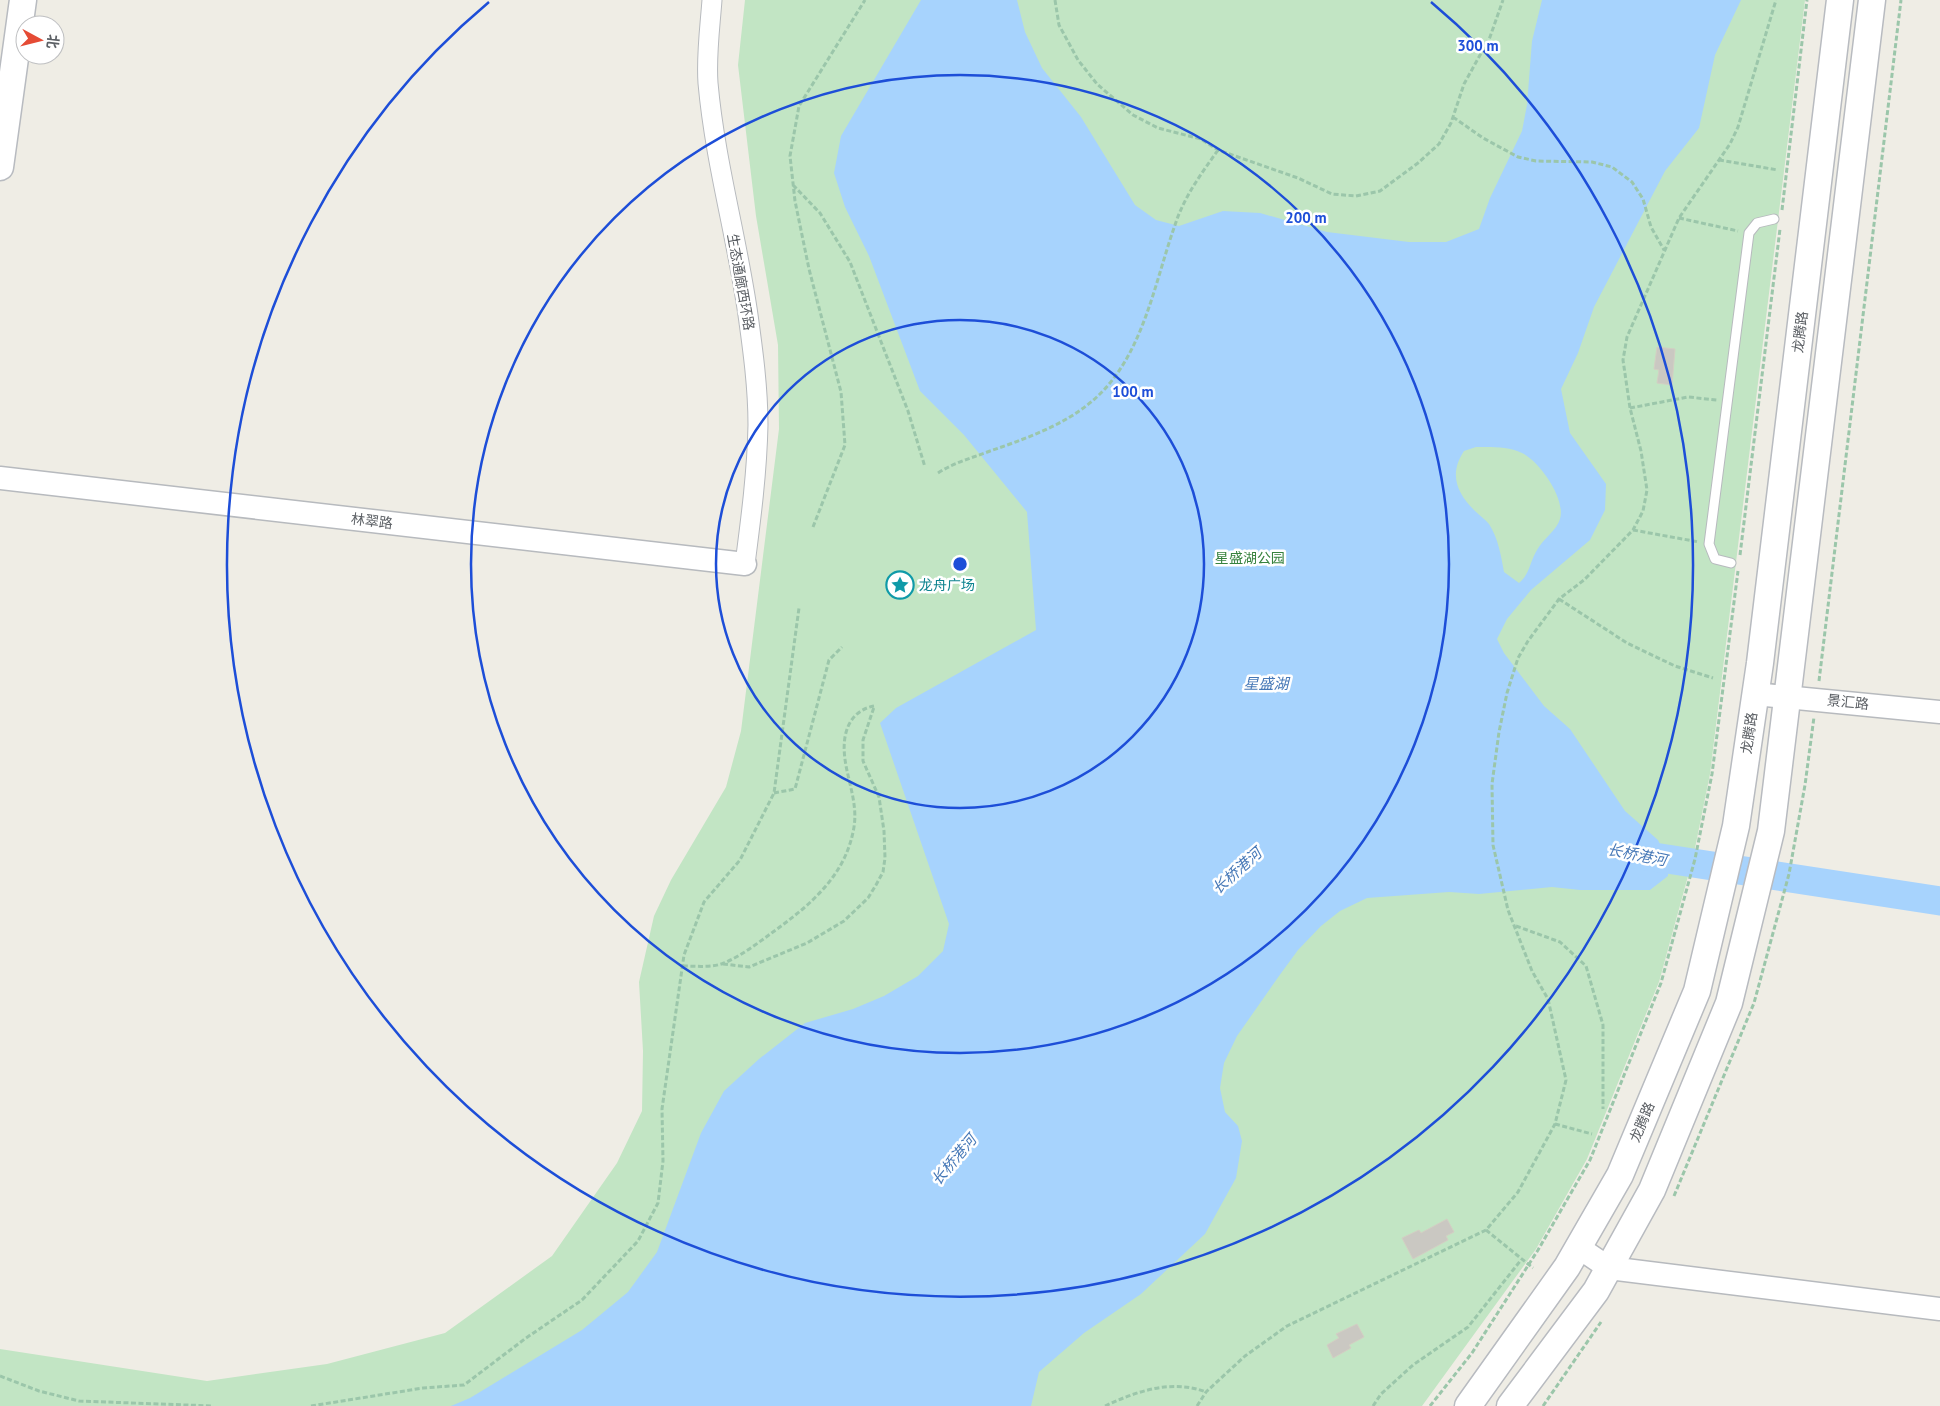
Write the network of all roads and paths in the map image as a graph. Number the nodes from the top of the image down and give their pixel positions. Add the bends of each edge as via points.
1 (23, 0) edge
2 (712, 0) edge
3 (865, 0) edge
4 (1055, 0) edge
5 (1504, 0) edge
6 (1776, 0) edge
7 (1807, 0) edge
8 (1840, 0) edge
9 (1872, 0) edge
10 (1453, 117) junction
11 (1218, 150) junction
12 (1719, 160) junction
13 (0, 167) edge
14 (1778, 170) dead end
15 (793, 185) junction
16 (1679, 218) junction
17 (1778, 220) junction
18 (1749, 233) junction
19 (1664, 250) junction
20 (1727, 402) junction
21 (1630, 408) junction
22 (925, 467) dead end
23 (938, 473) dead end
24 (0, 478) edge
25 (813, 527) dead end
26 (1633, 530) junction
27 (1709, 544) junction
28 (1735, 562) joint
29 (744, 564) joint
30 (1738, 570) dead end
31 (1560, 599) junction
32 (799, 608) dead end
33 (842, 647) dead end
34 (1712, 678) dead end
35 (1755, 694) junction
36 (1789, 696) junction
37 (1940, 712) edge
38 (774, 793) junction
39 (1516, 926) junction
40 (723, 964) junction
41 (682, 966) junction
42 (1603, 1109) dead end
43 (1555, 1124) junction
44 (1592, 1134) dead end
45 (1486, 1230) junction
46 (1578, 1248) junction
47 (1521, 1260) junction
48 (1533, 1268) dead end
49 (1609, 1268) junction
50 (1940, 1309) edge
51 (0, 1376) edge
52 (1206, 1392) junction
53 (132, 1402) junction
54 (136, 1406) edge
55 (213, 1406) edge
56 (311, 1406) edge
57 (1105, 1406) edge
58 (1197, 1406) edge
59 (1374, 1406) edge
60 (1430, 1406) edge
61 (1468, 1406) edge
62 (1510, 1406) edge

1 - 13 main road
2 - 29 street, 生态通廊西环路 via 709,91 720,171 741,265 756,382 756,470
3 - 15 path via 799,106 790,156
4 - 11 path via 1063,35 1078,60 1108,95 1146,122 1201,139
5 - 10 path via 1490,37 1464,84
6 - 12 path via 1738,127
7 - 17 path
8 - 35 main road, 龙腾路
9 - 36 main road
10 - 11 path via 1439,144 1418,163 1380,191 1356,196 1332,194
10 - 19 path via 1518,157 1536,161 1592,162 1612,167 1632,182 1643,199 1651,227
11 - 23 path via 1185,201 1138,334 1122,367 1108,386 1084,408 1063,420 1005,446 956,462
12 - 14 path
12 - 16 path
15 - 22 path via 820,213 850,262 908,411
15 - 25 path via 809,269 841,392 845,445
16 - 18 path
16 - 19 path
17 - 18 lane via 1758,223
17 - 28 path
18 - 20 lane
19 - 21 path via 1626,337 1623,360
20 - 21 path via 1688,397
20 - 27 lane
21 - 26 path via 1647,490 1643,511
24 - 29 street, 林翠路
26 - 27 path
26 - 31 path via 1584,580
27 - 28 lane via 1715,558
30 - 60 path via 1712,774 1695,859 1661,983 1590,1160 1538,1250 1472,1353
31 - 34 path via 1627,644 1675,666
31 - 39 path via 1518,658 1507,692 1492,784 1493,845 1508,910
32 - 38 path
33 - 38 path via 830,660 795,789
35 - 36 street, 景汇路
35 - 46 main road, 龙腾路 via 1736,826 1697,990 1620,1176
36 - 37 street, 景汇路
36 - 49 main road via 1772,832 1729,1003 1652,1190
38 - 41 path via 740,860 704,902
39 - 42 path via 1560,942 1586,966 1603,1025
39 - 43 path via 1532,971 1548,999 1566,1080
40 - 40 path via 749,967 807,942 844,921 868,898 876,885 883,872 884,831 879,797 863,761 863,740 874,706 863,708 856,714 846,734 847,771 856,810 849,846 831,882 798,914
40 - 41 path
41 - 56 path via 662,1109 663,1161 658,1203 638,1241 582,1300 464,1385 423,1388
43 - 44 path
43 - 45 path via 1518,1192
45 - 47 path
45 - 52 path via 1287,1326 1245,1356
46 - 49 street
46 - 61 main road, 龙腾路
47 - 48 path
47 - 59 path via 1468,1327 1413,1365 1381,1394
49 - 50 street
49 - 62 main road via 1596,1291
51 - 53 path via 39,1391 79,1401
52 - 57 path via 1163,1386 1129,1395
52 - 58 path
53 - 54 path
53 - 55 path

